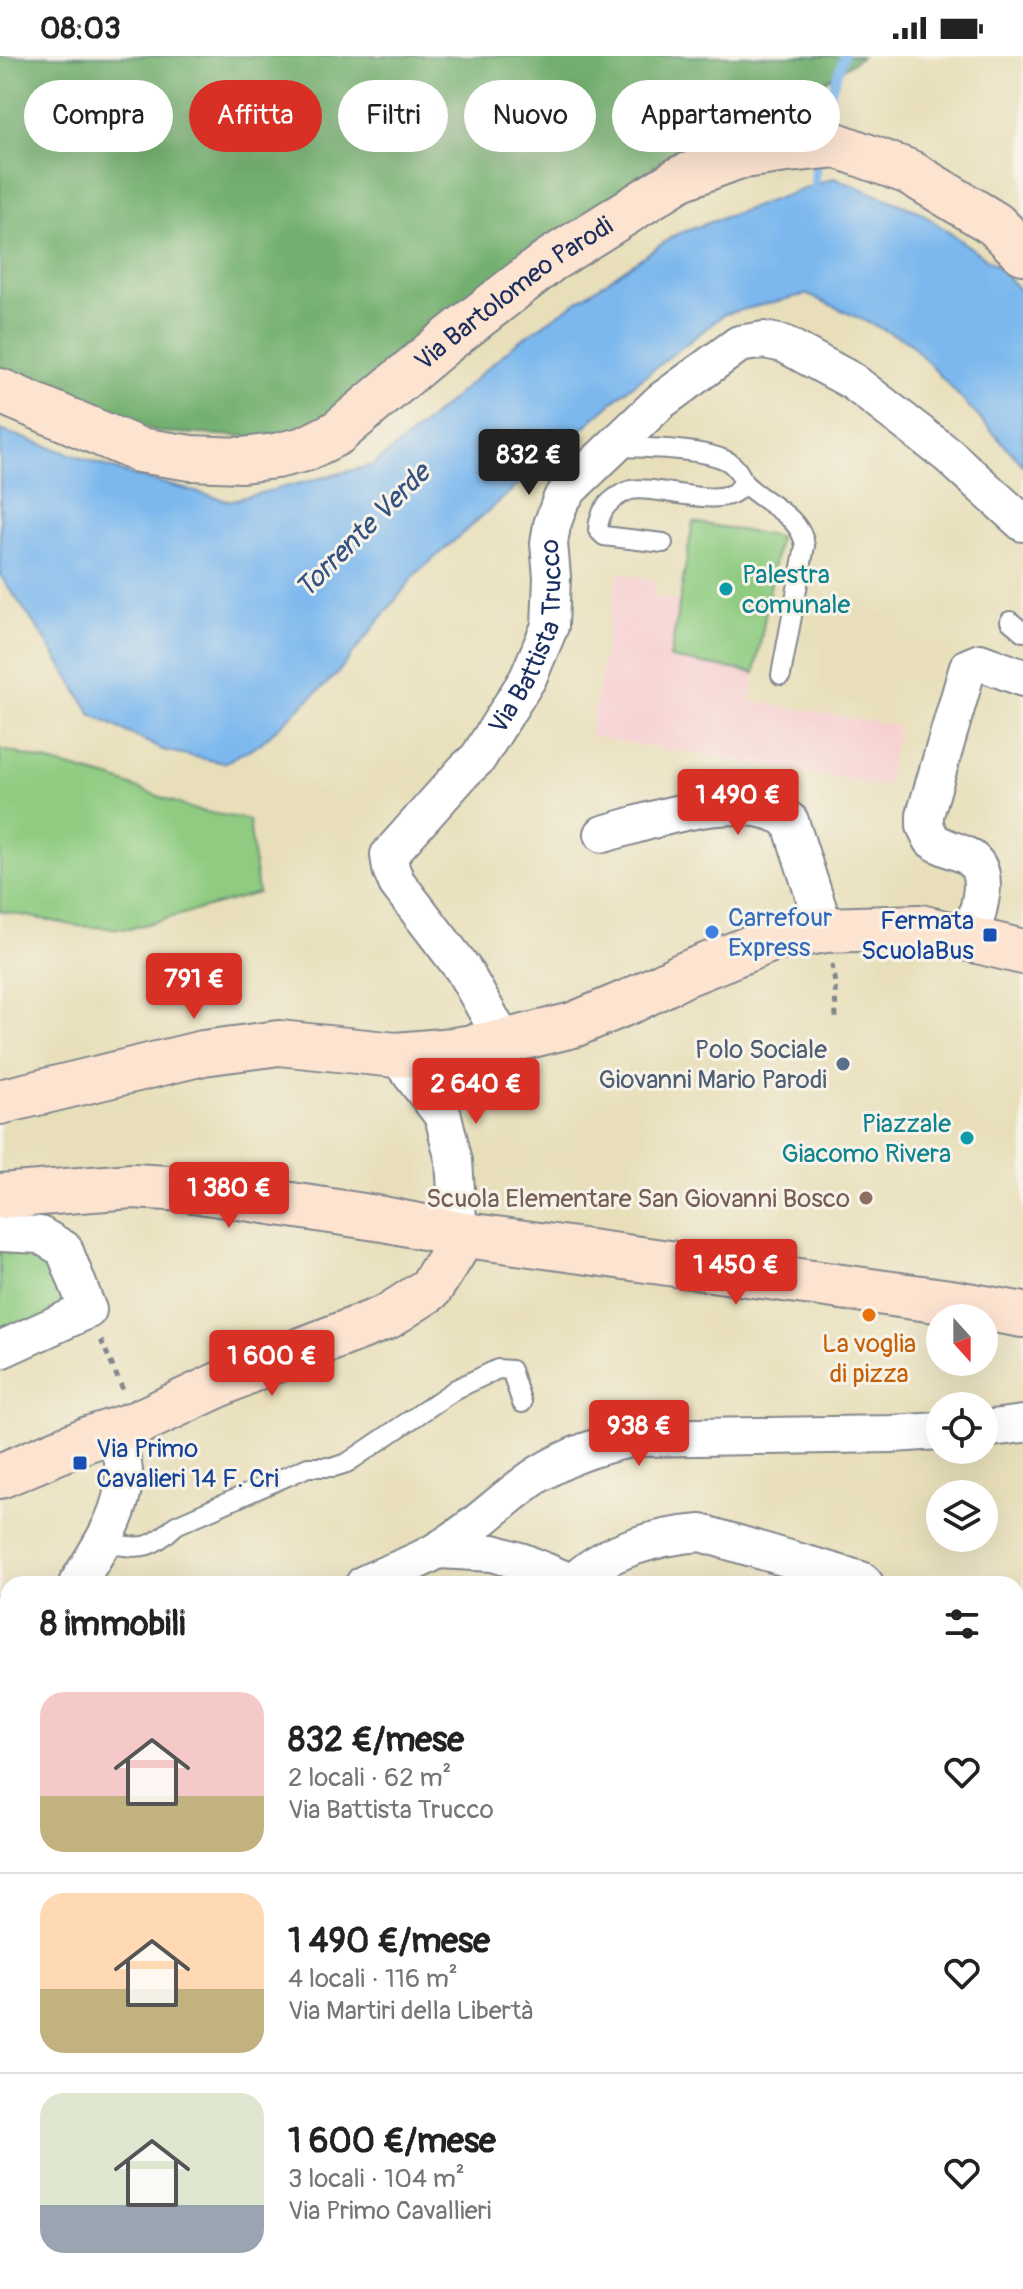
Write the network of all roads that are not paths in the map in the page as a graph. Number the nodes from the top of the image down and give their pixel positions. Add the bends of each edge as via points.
1 (1023, 252) edge
2 (0, 391) edge
3 (614, 446) junction
4 (743, 482) junction
5 (1023, 523) edge
6 (663, 543) dead end
7 (781, 675) dead end
8 (1023, 678) edge
9 (603, 834) dead end
10 (825, 930) junction
11 (971, 938) junction
12 (1023, 952) edge
13 (504, 1042) junction
14 (396, 1055) junction
15 (0, 1102) edge
16 (0, 1196) edge
17 (0, 1233) edge
18 (459, 1234) junction
19 (1023, 1315) edge
20 (0, 1350) edge
21 (522, 1403) dead end
22 (1023, 1424) edge
23 (125, 1427) junction
24 (998, 1427) edge
25 (926, 1432) edge
26 (0, 1476) edge
27 (101, 1543) junction
28 (439, 1550) junction
29 (82, 1576) edge
30 (382, 1576) edge
31 (554, 1576) edge
32 (583, 1576) edge
33 (847, 1576) edge

1 - 2 main road, Via Bartolomeo Parodi via 995,224 909,172 836,145 786,150 737,157 681,178 549,261 337,433 305,449 242,460 139,450
3 - 4 lane via 673,449 721,459
3 - 5 street, Via Battista Trucco via 661,401 739,344 773,341 852,381 948,455
3 - 13 street, Via Battista Trucco via 571,487 555,513 549,543 550,626 528,678 478,758 389,855 397,883 463,969
4 - 6 lane via 736,493 718,497 633,489 603,509 598,530 604,536
4 - 7 lane via 776,506 804,538
8 - 11 street via 980,662 968,667 925,815 932,840 980,867 983,878
9 - 10 street via 707,808 771,810 790,821
10 - 11 main road via 920,927
10 - 13 main road via 773,939 573,1025
11 - 12 main road
13 - 14 main road
14 - 15 main road via 279,1043 203,1053
14 - 18 street via 443,1116 454,1161
16 - 18 main road via 132,1186 186,1189
17 - 20 street via 40,1235 64,1249 88,1310
18 - 19 main road
18 - 23 main road via 430,1289 387,1317 255,1368
21 - 27 lane via 511,1370 498,1369 456,1389 347,1463 308,1467 176,1525 144,1548
22 - 24 street
23 - 26 main road
23 - 27 street via 117,1511
25 - 28 street via 636,1438 608,1443 539,1474
27 - 29 street
28 - 30 street
28 - 31 street via 493,1553
32 - 33 street via 639,1545 701,1533

